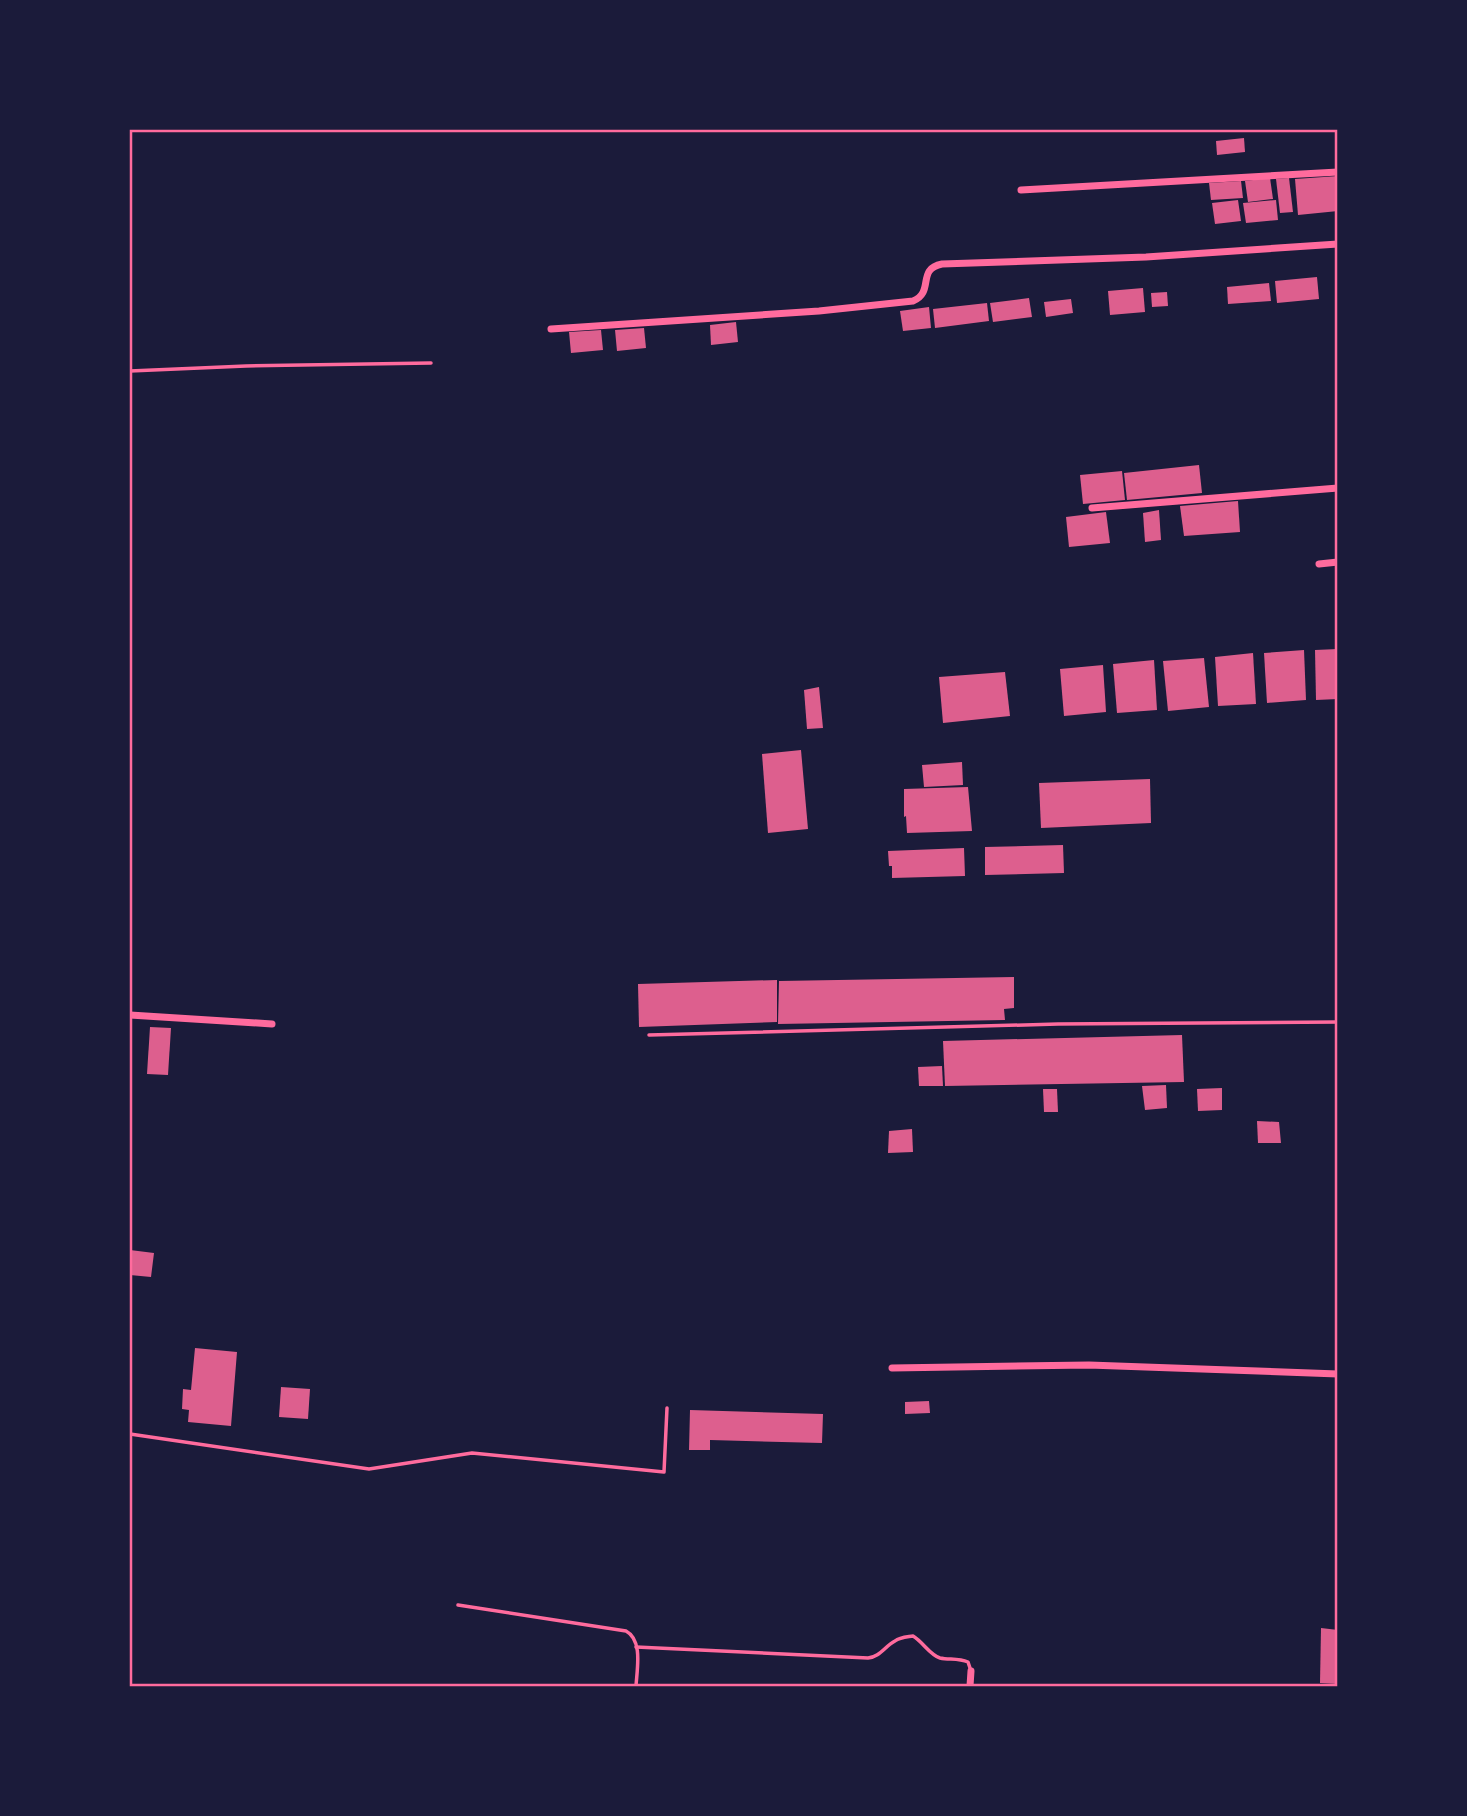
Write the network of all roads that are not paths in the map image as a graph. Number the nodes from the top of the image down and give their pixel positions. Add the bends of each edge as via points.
1 (1338, 172) edge
2 (1021, 190) dead end
3 (1338, 244) edge
4 (551, 329) dead end
5 (431, 363) dead end
6 (130, 371) edge
7 (1338, 488) edge
8 (1092, 508) dead end
9 (1338, 562) edge
10 (1319, 564) dead end
11 (130, 1015) edge
12 (1338, 1022) edge
13 (272, 1024) dead end
14 (649, 1035) dead end
15 (892, 1368) dead end
16 (1338, 1374) edge
17 (667, 1408) dead end
18 (130, 1434) edge
19 (458, 1605) dead end
20 (636, 1647) junction
21 (971, 1671) joint
22 (636, 1686) edge
23 (970, 1686) edge

1 - 2 street
3 - 4 street via 942,264 928,272 923,294 913,301
5 - 6 lane
7 - 8 street
9 - 10 street
11 - 13 street
12 - 14 lane
15 - 16 street via 1090,1365
17 - 18 lane via 664,1472 472,1453 369,1469
19 - 20 lane via 626,1631 633,1635
20 - 21 lane via 868,1658 913,1636 938,1658 968,1662
20 - 22 lane
21 - 23 street

